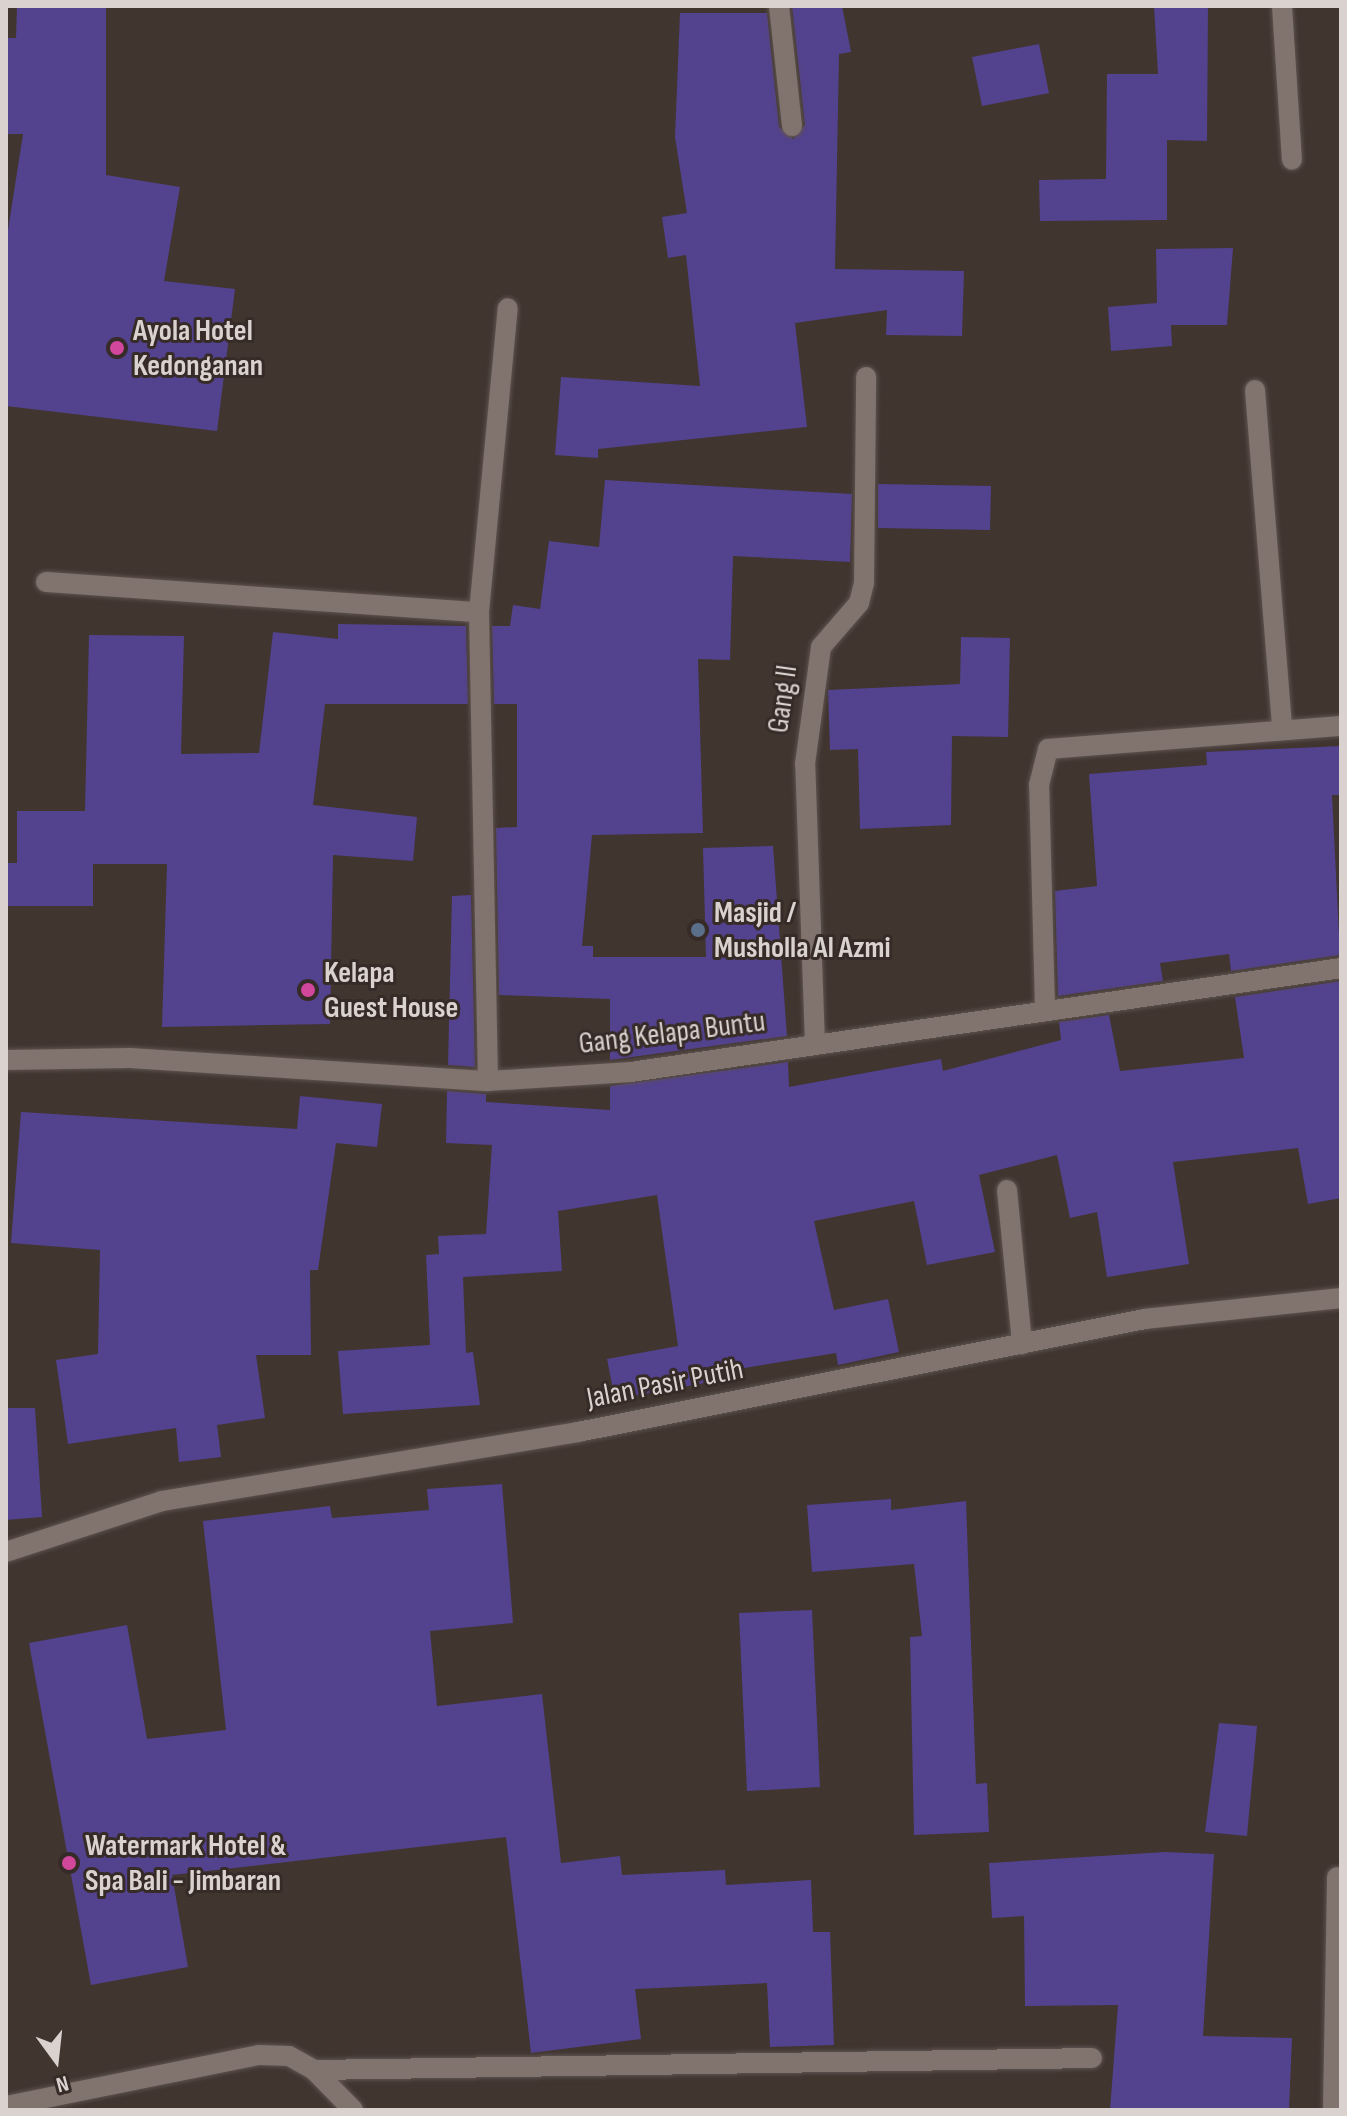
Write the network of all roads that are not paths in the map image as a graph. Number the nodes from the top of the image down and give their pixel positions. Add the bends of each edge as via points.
1 (779, 6) edge
2 (1282, 6) edge
3 (792, 126) dead end
4 (1292, 160) dead end
5 (508, 308) dead end
6 (866, 377) dead end
7 (1255, 390) dead end
8 (46, 582) dead end
9 (479, 612) junction
10 (1341, 726) edge
11 (1282, 727) junction
12 (1341, 968) edge
13 (1045, 1008) junction
14 (815, 1044) junction
15 (6, 1060) edge
16 (488, 1081) junction
17 (1007, 1190) dead end
18 (1341, 1298) edge
19 (1022, 1344) junction
20 (6, 1552) edge
21 (1337, 1877) dead end
22 (1092, 2058) dead end
23 (314, 2070) junction
24 (6, 2106) edge
25 (353, 2110) edge
26 (1333, 2110) edge

1 - 3 street
2 - 4 street
5 - 9 street
6 - 14 street, Gang II via 864,583 859,603 821,647 805,764
7 - 11 street
8 - 9 street
9 - 16 street
10 - 11 street
11 - 13 street via 1059,744 1045,752
12 - 13 street, Gang Kelapa Buntu
13 - 14 street, Gang Kelapa Buntu
14 - 16 street, Gang Kelapa Buntu via 691,1065
15 - 16 street, Gang Kelapa Buntu via 130,1058
17 - 19 street
18 - 19 street, Jalan Pasir Putih via 1145,1319
19 - 20 street, Jalan Pasir Putih via 578,1432 162,1501
21 - 26 street
22 - 23 street
23 - 24 street via 289,2056 259,2055
23 - 25 street

